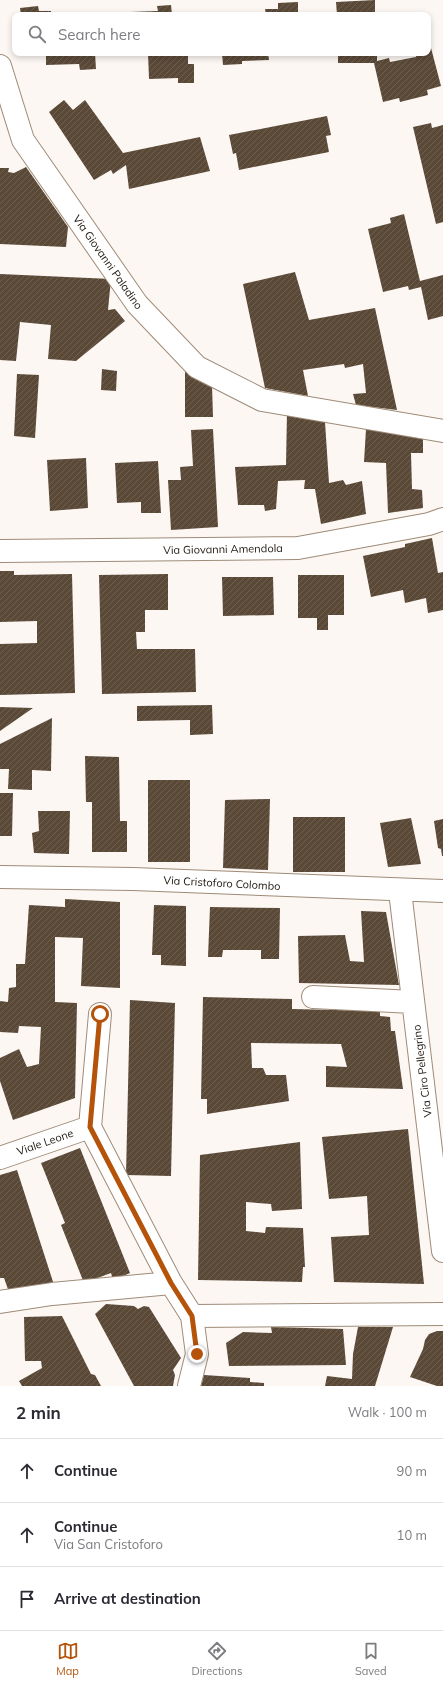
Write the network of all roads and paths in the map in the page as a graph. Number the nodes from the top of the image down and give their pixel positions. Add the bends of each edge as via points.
1 (0, 66) edge
2 (443, 431) edge
3 (443, 519) edge
4 (0, 551) edge
5 (0, 878) edge
6 (400, 891) junction
7 (443, 892) edge
8 (314, 997) dead end
9 (413, 1002) junction
10 (100, 1014) dead end
11 (90, 1127) junction
12 (0, 1158) edge
13 (443, 1251) edge
14 (171, 1283) junction
15 (0, 1302) edge
16 (443, 1314) edge
17 (192, 1316) junction
18 (189, 1386) edge

1 - 2 street, Via Giovanni Paladino via 23,140 136,304 197,367 262,400
3 - 4 street, Via Giovanni Amendola via 429,524 298,548
5 - 6 street, Via Cristoforo Colombo via 133,879
6 - 7 street, Via Cristoforo Colombo
6 - 9 street, Via Ciro Pellegrino
8 - 9 street
9 - 13 street, Via Ciro Pellegrino
10 - 11 street
11 - 12 street, Viale Leone
11 - 14 street
14 - 15 street via 52,1294
14 - 17 street
16 - 17 street
17 - 18 street via 197,1354

